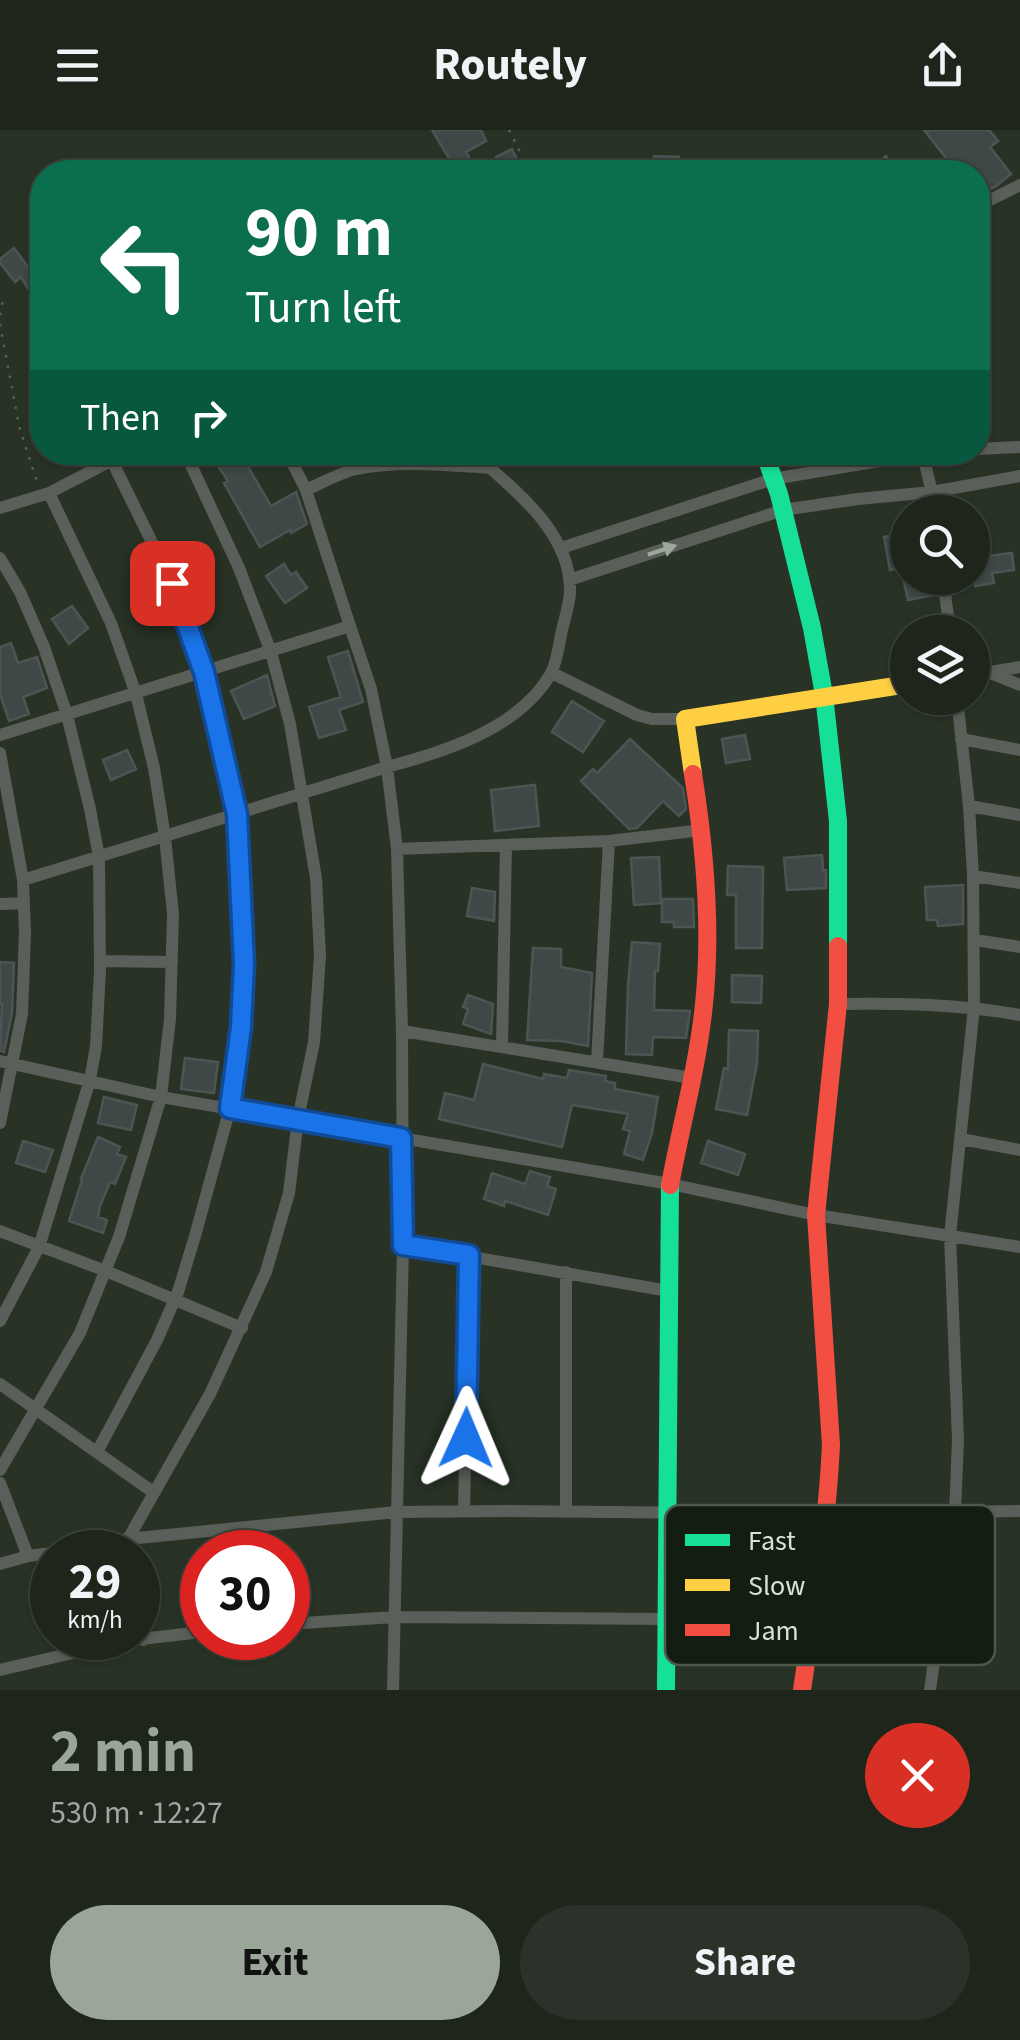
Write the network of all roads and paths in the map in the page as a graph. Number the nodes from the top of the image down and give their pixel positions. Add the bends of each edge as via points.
1 (509, 130) edge
2 (524, 160) edge
3 (1020, 185) edge
4 (990, 200) edge
5 (4, 294) dead end
6 (0, 315) edge
7 (0, 324) edge
8 (1020, 447) edge
9 (990, 449) edge
10 (30, 455) edge
11 (34, 465) edge
12 (102, 465) edge
13 (114, 465) edge
14 (190, 465) edge
15 (293, 465) edge
16 (390, 465) edge
17 (454, 465) edge
18 (492, 465) edge
19 (769, 465) edge
20 (856, 465) edge
21 (925, 465) edge
22 (490, 468) junction
23 (1020, 476) edge
24 (774, 480) junction
25 (306, 490) junction
26 (932, 492) junction
27 (45, 494) junction
28 (932, 495) edge
29 (0, 508) edge
30 (783, 510) junction
31 (561, 548) junction
32 (0, 558) edge
33 (570, 580) junction
34 (350, 626) junction
35 (271, 652) junction
36 (1020, 667) edge
37 (204, 672) junction
38 (990, 672) edge
39 (552, 673) junction
40 (990, 673) edge
41 (1020, 685) edge
42 (890, 686) edge
43 (136, 694) junction
44 (824, 695) junction
45 (67, 715) junction
46 (959, 715) edge
47 (685, 719) junction
48 (0, 735) edge
49 (961, 739) junction
50 (1020, 750) edge
51 (0, 753) edge
52 (387, 767) junction
53 (302, 794) junction
54 (968, 806) junction
55 (237, 814) junction
56 (1020, 816) edge
57 (702, 830) junction
58 (166, 837) junction
59 (608, 841) junction
60 (506, 845) junction
61 (397, 849) junction
62 (99, 857) junction
63 (973, 876) junction
64 (23, 880) junction
65 (1020, 883) edge
66 (24, 903) junction
67 (0, 904) edge
68 (975, 940) junction
69 (1020, 947) edge
70 (100, 961) junction
71 (172, 962) junction
72 (838, 1004) junction
73 (974, 1007) junction
74 (1020, 1015) edge
75 (402, 1031) junction
76 (502, 1048) junction
77 (7, 1062) edge
78 (597, 1062) junction
79 (692, 1078) junction
80 (90, 1080) junction
81 (161, 1096) junction
82 (230, 1108) junction
83 (298, 1119) junction
84 (0, 1122) edge
85 (401, 1138) junction
86 (962, 1139) junction
87 (1020, 1150) edge
88 (670, 1184) junction
89 (816, 1215) junction
90 (0, 1231) edge
91 (950, 1236) junction
92 (403, 1245) junction
93 (39, 1246) junction
94 (1020, 1247) edge
95 (469, 1255) junction
96 (106, 1271) junction
97 (566, 1272) junction
98 (669, 1291) junction
99 (174, 1300) junction
100 (0, 1321) edge
101 (242, 1328) junction
102 (0, 1384) edge
103 (36, 1410) junction
104 (96, 1452) junction
105 (0, 1470) edge
106 (0, 1484) edge
107 (154, 1492) junction
108 (667, 1505) edge
109 (828, 1505) edge
110 (955, 1505) edge
111 (464, 1511) junction
112 (566, 1511) junction
113 (995, 1511) edge
114 (1020, 1511) edge
115 (396, 1512) junction
116 (665, 1513) edge
117 (136, 1530) edge
118 (160, 1542) edge
119 (28, 1556) joint
120 (0, 1564) edge
121 (394, 1616) junction
122 (665, 1619) edge
123 (310, 1622) edge
124 (43, 1660) edge
125 (806, 1665) edge
126 (934, 1665) edge
127 (0, 1670) edge
128 (393, 1690) edge
129 (802, 1690) edge
130 (930, 1690) edge

1 - 2 path
3 - 4 street
5 - 6 path
7 - 10 path
8 - 9 street
11 - 27 path
12 - 27 street
13 - 37 street via 172,583
14 - 35 street
15 - 25 street
16 - 25 street via 354,470
17 - 22 street
18 - 22 street
19 - 24 street
20 - 24 street
21 - 26 street
22 - 31 street via 525,498
23 - 26 street
24 - 30 street
24 - 31 street
25 - 34 street
26 - 28 street
26 - 30 street
27 - 29 street
27 - 43 street via 112,623
33 -> 30 street
30 - 44 street
31 - 33 street
32 - 45 street via 44,647
33 - 39 street
34 - 35 street
34 - 52 street
35 - 37 street
35 - 53 street
36 - 38 street
37 - 43 street
37 - 55 street
39 - 47 street via 637,715
39 - 52 street via 520,710 493,728
40 - 41 street
42 - 44 street
43 - 45 street
43 - 58 street
44 - 47 street
44 - 72 street via 838,821
45 - 48 street
45 - 62 street
46 - 49 street
47 - 57 street
49 - 50 street
49 - 54 street
51 - 64 street
52 - 53 street
52 - 61 street
53 - 55 street
53 - 83 street via 320,956 314,1042
54 - 56 street
54 - 63 street
55 - 58 street
55 - 82 street via 244,964
57 - 59 street
57 - 79 street via 704,1004
58 - 62 street
58 - 71 street
59 - 60 street
59 - 78 street
60 - 61 street
60 - 76 street
61 - 75 street
62 - 64 street
62 - 70 street
63 - 65 street
63 - 68 street
64 - 66 street
66 - 67 street
66 - 77 street via 22,1014
68 - 69 street
68 - 73 street
70 - 71 street
70 - 80 street
71 - 81 street
72 - 73 street
72 - 89 street
73 - 74 street
73 - 86 street
75 - 76 street
75 - 85 street
76 - 78 street
77 - 80 street
77 - 84 street
78 - 79 street
79 - 88 street
80 - 81 street
80 - 93 street
81 - 82 street
81 - 96 street
82 - 83 street
82 - 99 street
83 - 85 street
83 - 101 street via 289,1193
85 - 88 street
85 - 92 street
86 - 87 street
86 - 91 street
88 - 89 street
88 - 98 street
89 - 91 street
89 - 109 street
90 - 93 street
91 - 94 street
91 - 110 street
92 - 95 street
92 - 115 street
93 - 96 street
93 - 100 street
95 - 97 street
95 - 111 street
96 - 99 street
96 - 103 street
97 - 98 street
97 - 112 street
98 - 108 street
99 - 101 street
99 - 104 street
101 - 107 street
102 - 103 street
103 - 104 street
103 - 105 street
104 - 107 street
106 - 119 street
107 - 117 street
111 - 112 street
111 - 115 street
112 - 116 street
113 - 114 street
115 - 118 street
115 - 121 street
119 - 120 street
121 - 122 street
121 - 123 street
121 - 128 street
124 - 127 street
125 - 129 street
126 - 130 street

